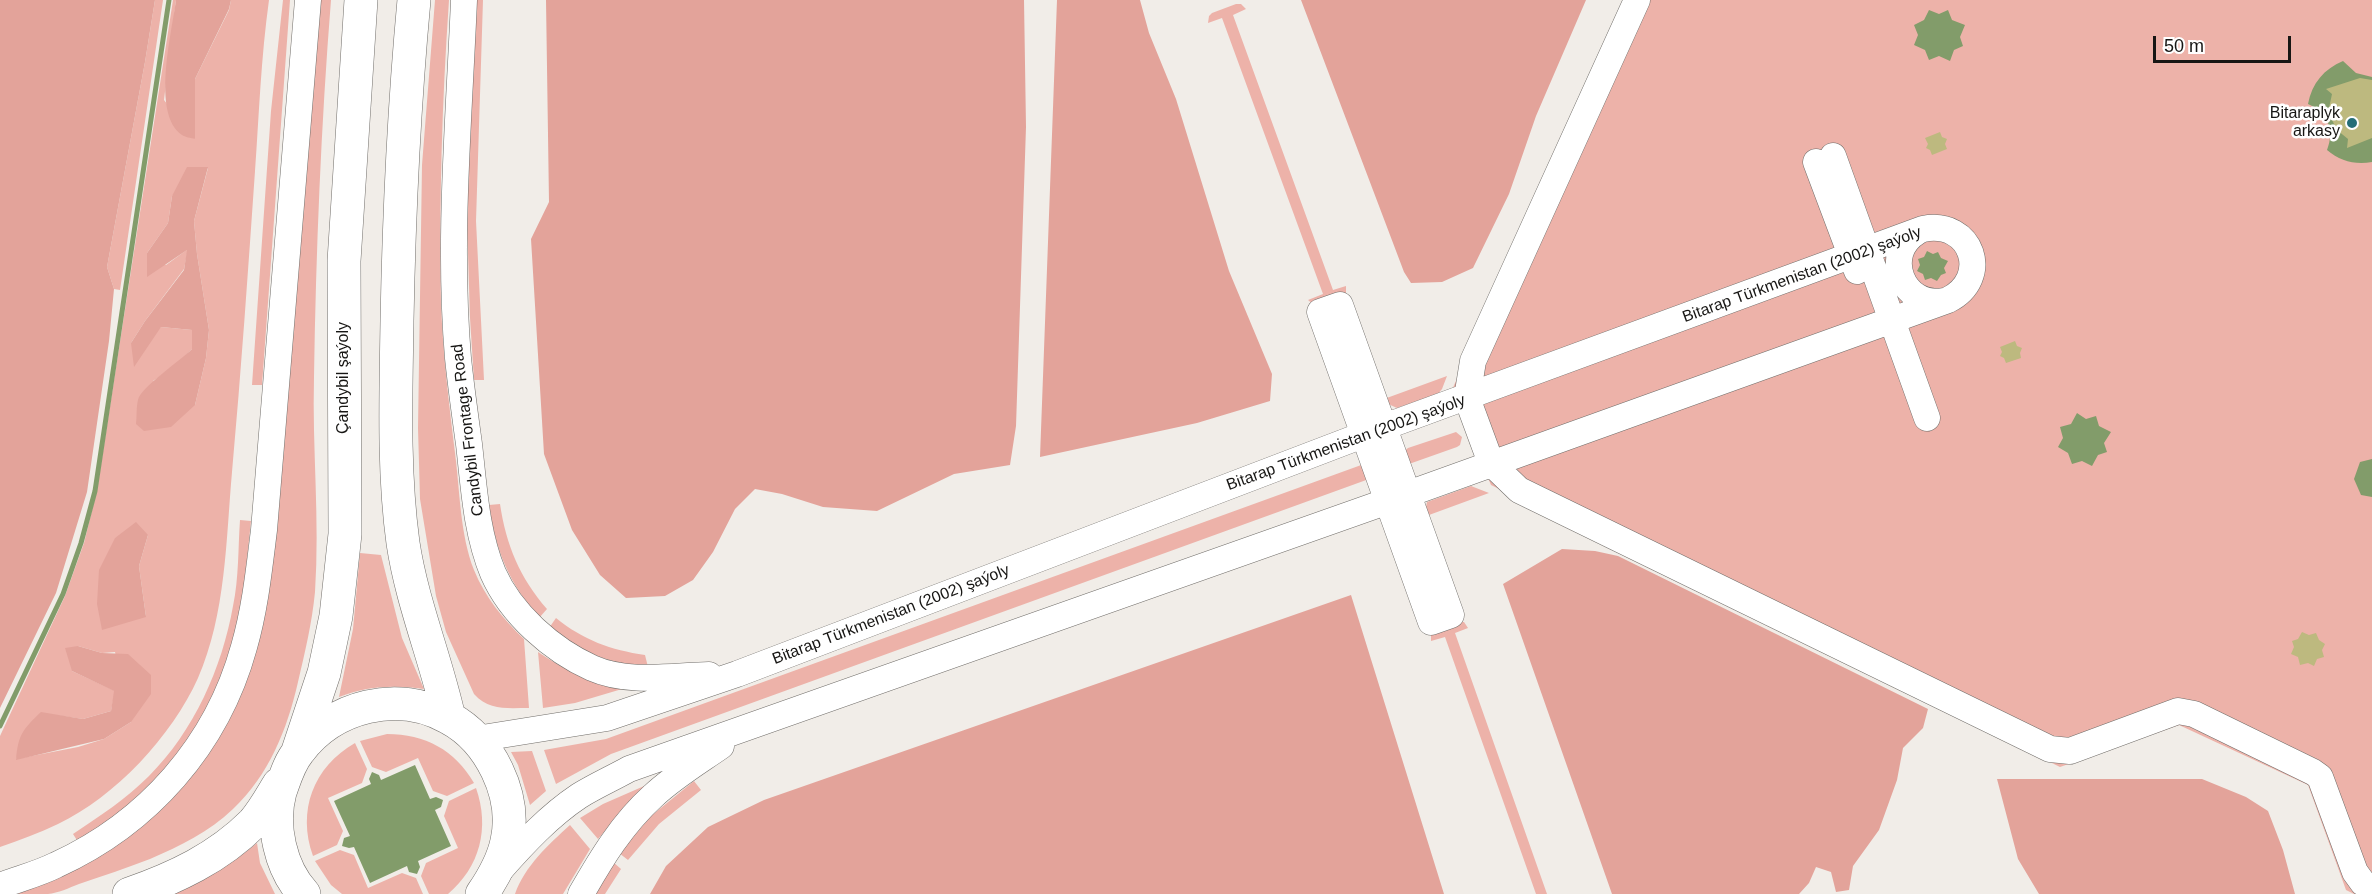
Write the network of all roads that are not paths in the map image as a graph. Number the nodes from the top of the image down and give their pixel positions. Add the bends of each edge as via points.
1 (308, 0) edge
2 (361, 0) edge
3 (414, 0) edge
4 (464, 0) edge
5 (1637, 0) edge
6 (1825, 159) dead end
7 (1923, 229) junction
8 (1860, 254) junction
9 (1948, 300) junction
10 (1885, 323) junction
11 (1467, 398) junction
12 (1920, 420) dead end
13 (1374, 431) junction
14 (1491, 463) junction
15 (1398, 497) junction
16 (736, 674) junction
17 (449, 718) junction
18 (753, 724) junction
19 (477, 739) junction
20 (292, 762) junction
21 (489, 884) edge
22 (0, 886) edge
23 (2372, 889) edge
24 (129, 894) edge
25 (304, 894) edge
26 (581, 894) edge

1 - 22 street via 265,518 257,589 244,648 209,734 153,801 89,848 55,866
2 - 20 main road, Çandybil şaýoly via 344,261 345,534 327,662
3 - 17 main road via 399,218 400,508 411,584
4 - 16 street, Candybil Frontage Road via 456,190 458,358 479,525 494,574 504,594 538,633 593,669 625,677
5 - 11 street via 1483,335 1473,361
6 - 8 street
7 - 8 street, Bitarap Türkmenistan (2002) şaýoly
7 - 9 street, Bitarap Türkmenistan (2002) şaýoly via 1952,231 1971,252 1969,281 1964,290
7 - 9 street via 1914,233 1902,248 1900,277 1919,298 1928,302
8 - 10 street
8 - 11 street, Bitarap Türkmenistan (2002) şaýoly
9 - 10 street, Bitarap Türkmenistan (2002) şaýoly
10 - 12 street
10 - 14 street, Bitarap Türkmenistan (2002) şaýoly
11 - 13 street, Bitarap Türkmenistan (2002) şaýoly
11 - 14 street
13 - 15 street
13 - 16 street, Bitarap Türkmenistan (2002) şaýoly
14 - 15 street, Bitarap Türkmenistan (2002) şaýoly
14 - 23 street via 1518,490 2050,749 2070,751 2178,711 2194,714 2320,777 2355,872
15 - 18 street, Bitarap Türkmenistan (2002) şaýoly
16 - 19 street, Bitarap Türkmenistan (2002) şaýoly via 607,718
17 - 19 main road
17 - 20 main road via 417,705 383,703 351,711 321,727
18 - 21 street, Bitarap Türkmenistan (2002) şaýoly via 629,769 581,795 530,836
18 - 26 street, Bitarap Türkmenistan (2002) şaýoly via 652,796 606,851
19 - 21 main road via 497,769 508,804 507,840
20 - 24 main road via 254,822 217,854 169,880
20 - 25 main road via 278,802 277,832 284,862

